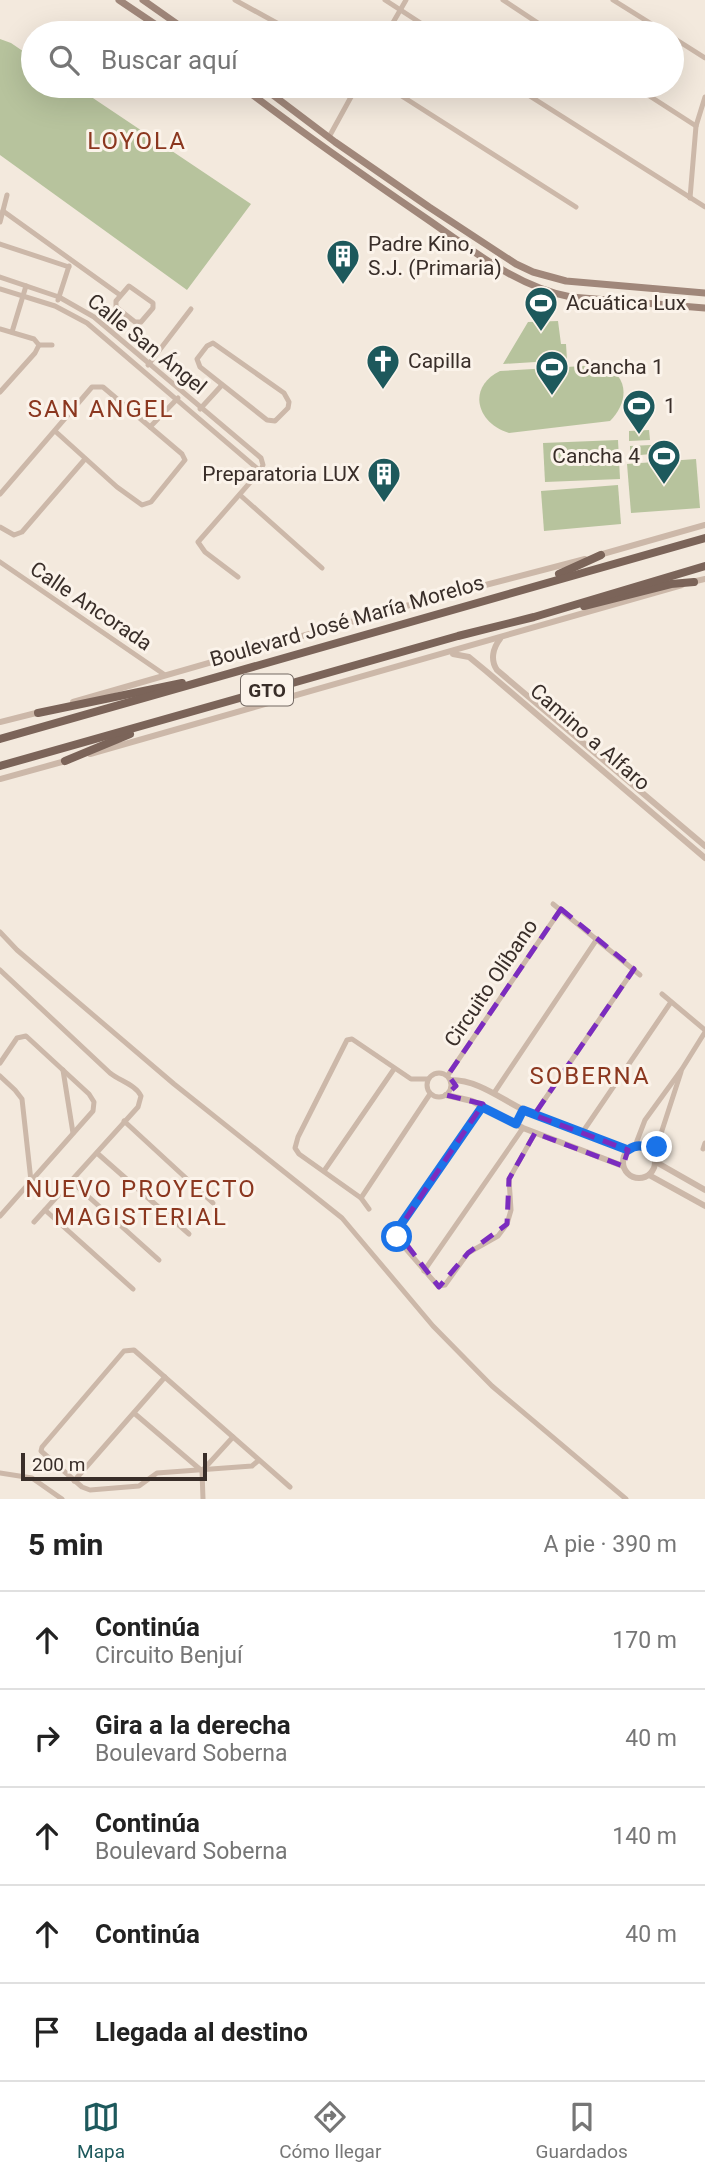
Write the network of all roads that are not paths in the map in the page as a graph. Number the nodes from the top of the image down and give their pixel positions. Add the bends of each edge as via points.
1 (119, 0) edge
2 (143, 0) edge
3 (235, 0) edge
4 (385, 0) edge
5 (406, 0) edge
6 (503, 0) edge
7 (613, 0) edge
8 (400, 10) junction
9 (150, 21) edge
10 (173, 21) edge
11 (273, 21) edge
12 (394, 21) edge
13 (417, 21) edge
14 (535, 21) edge
15 (647, 21) edge
16 (684, 45) edge
17 (705, 58) edge
18 (705, 97) edge
19 (257, 98) edge
20 (277, 98) edge
21 (350, 98) edge
22 (405, 98) edge
23 (533, 98) edge
24 (652, 98) edge
25 (695, 126) junction
26 (329, 137) junction
27 (7, 195) dead end
28 (690, 198) junction
29 (576, 207) dead end
30 (705, 207) edge
31 (3, 211) junction
32 (0, 222) edge
33 (0, 244) edge
34 (73, 260) junction
35 (69, 267) junction
36 (0, 277) edge
37 (26, 286) junction
38 (0, 289) edge
39 (705, 293) edge
40 (120, 295) junction
41 (23, 296) junction
42 (59, 297) junction
43 (55, 306) junction
44 (705, 308) edge
45 (191, 309) dead end
46 (0, 329) edge
47 (12, 332) junction
48 (39, 345) junction
49 (52, 345) dead end
50 (150, 362) junction
51 (143, 369) junction
52 (222, 385) junction
53 (1, 391) edge
54 (183, 393) junction
55 (177, 399) junction
56 (200, 409) junction
57 (196, 415) junction
58 (150, 427) junction
59 (55, 431) junction
60 (85, 459) junction
61 (260, 471) junction
62 (0, 494) edge
63 (240, 495) junction
64 (705, 525) edge
65 (0, 527) edge
66 (705, 538) edge
67 (601, 555) junction
68 (0, 562) edge
69 (705, 566) edge
70 (323, 568) dead end
71 (238, 577) dead end
72 (705, 579) edge
73 (694, 582) junction
74 (531, 587) junction
75 (534, 617) junction
76 (501, 638) junction
77 (448, 653) junction
78 (165, 675) junction
79 (195, 683) junction
80 (38, 713) junction
81 (165, 719) junction
82 (0, 722) edge
83 (0, 739) edge
84 (65, 761) junction
85 (0, 766) edge
86 (618, 772) junction
87 (0, 779) edge
88 (612, 779) junction
89 (704, 846) edge
90 (699, 852) junction
91 (705, 858) edge
92 (553, 904) dead end
93 (561, 909) junction
94 (0, 932) edge
95 (597, 939) junction
96 (0, 970) edge
97 (634, 970) junction
98 (640, 975) dead end
99 (662, 994) dead end
100 (671, 1002) junction
101 (705, 1031) edge
102 (0, 1063) edge
103 (394, 1069) junction
104 (682, 1069) junction
105 (63, 1070) junction
106 (0, 1076) edge
107 (449, 1078) junction
108 (428, 1079) junction
109 (494, 1093) junction
110 (430, 1094) junction
111 (446, 1096) junction
112 (482, 1107) junction
113 (523, 1110) junction
114 (534, 1115) junction
115 (124, 1121) junction
116 (520, 1126) junction
117 (73, 1133) junction
118 (535, 1133) junction
119 (582, 1133) junction
120 (631, 1148) junction
121 (97, 1153) junction
122 (655, 1159) junction
123 (623, 1166) junction
124 (324, 1171) junction
125 (649, 1175) junction
126 (32, 1181) junction
127 (71, 1181) junction
128 (705, 1190) edge
129 (361, 1198) junction
130 (213, 1203) dead end
131 (705, 1206) edge
132 (369, 1209) dead end
133 (45, 1210) junction
134 (0, 1216) edge
135 (34, 1222) dead end
136 (189, 1234) dead end
137 (159, 1260) dead end
138 (425, 1271) junction
139 (134, 1289) dead end
140 (165, 1377) junction
141 (134, 1413) junction
142 (233, 1437) junction
143 (259, 1460) junction
144 (202, 1471) junction
145 (0, 1473) edge
146 (74, 1481) junction
147 (290, 1487) dead end
148 (62, 1499) edge
149 (203, 1499) edge
150 (626, 1499) edge

1 - 9 main road
2 - 10 main road
3 - 11 street
4 - 8 street
5 - 8 street
6 - 14 street
7 - 15 street
8 - 12 street
8 - 13 street
16 - 17 street
18 - 25 street
19 - 44 main road via 328,152 529,285 571,297
20 - 26 main road
21 - 26 street
22 - 29 street
23 - 28 street
24 - 25 street
25 - 28 street
26 - 39 main road via 533,272 575,282
27 - 31 street
28 - 30 street
31 - 32 street
31 - 34 street
33 - 35 street
34 - 35 street
34 - 40 street
35 - 42 street
36 - 37 street, Calle San Ángel
37 - 41 street
37 - 42 street, Calle San Ángel
38 - 41 street, Calle San Ángel
40 - 40 street via 131,286 151,300 153,308 135,322 118,310
41 - 43 street, Calle San Ángel
41 - 47 street
42 - 43 street
42 - 50 street, Calle San Ángel via 94,317
43 - 51 street, Calle San Ángel via 87,323
45 - 50 street
46 - 47 street
47 - 48 street
48 - 49 street
48 - 53 street
50 - 51 street
50 - 54 street, Calle San Ángel
51 - 55 street, Calle San Ángel
52 - 52 street via 271,422 288,408 284,393 219,346 209,344 198,364
52 - 56 street
54 - 55 street
54 - 56 street, Calle San Ángel
55 - 57 street, Calle San Ángel
55 - 58 street
56 - 57 street
56 - 61 street, Calle San Ángel via 261,458
57 - 61 street, Calle San Ángel
58 - 59 street via 100,385 92,387
58 - 60 street via 185,460 147,504 137,504
59 - 60 street
59 - 62 street
60 - 65 street via 22,532 14,535
61 - 63 street
63 - 70 street
63 - 71 street via 198,542
64 - 67 street
66 - 74 main road, Boulevard José María Morelos / GTO
67 - 74 main road
67 - 78 street
68 - 78 street, Calle Ancorada
69 - 75 main road, GTO
72 - 73 street
73 - 75 main road
73 - 76 street
74 - 79 main road, Boulevard José María Morelos / GTO
75 - 81 main road, GTO
76 - 77 street
76 - 86 street, Camino a Alfaro via 493,652 498,670
77 - 84 street
77 - 88 street, Camino a Alfaro via 469,657
78 - 80 street
79 - 80 main road via 171,684
79 - 83 main road, Boulevard José María Morelos / GTO
80 - 82 street
81 - 84 main road
81 - 85 main road, GTO
84 - 87 street
86 - 88 street
86 - 89 street, Camino a Alfaro
88 - 90 street, Camino a Alfaro
89 - 90 street
90 - 91 street, Camino a Alfaro
92 - 93 street, Circuito Olíbano
93 - 95 street, Circuito Olíbano
93 - 107 street, Circuito Olíbano
94 - 150 street via 174,1084 342,1217 484,1379
95 - 97 street, Circuito Olíbano
95 - 109 street
96 - 115 street via 110,1073 138,1091 140,1103
97 - 98 street, Circuito Olíbano
97 - 114 street
99 - 100 street
100 - 101 street
100 - 119 street
101 - 104 street
102 - 105 street via 17,1038 26,1036
103 - 108 street via 411,1079
103 - 124 street
103 - 124 street via 352,1039 345,1041 295,1142 296,1151
104 - 120 street
104 - 122 street
105 - 117 street
105 - 117 street via 94,1102 93,1111
106 - 126 street via 22,1099
107 - 108 street via 437,1072
107 - 109 street
107 - 111 street via 451,1088
108 - 110 street
109 - 113 street
110 - 111 street
110 - 129 street
111 - 112 street
112 - 116 street
112 - 138 street via 399,1227 399,1241
113 - 114 street
113 - 116 street
114 - 119 street
115 - 121 street
115 - 130 street
116 - 118 street
116 - 138 street
117 - 126 street
118 - 123 street
118 - 138 street via 509,1179 511,1210 502,1231 468,1253 443,1286 436,1285
119 - 120 street
120 - 122 street via 646,1147
120 - 123 street via 624,1154
121 - 127 street
121 - 136 street
122 - 125 street
122 - 128 street
123 - 125 street via 634,1178
124 - 129 street
125 - 131 street
126 - 134 street
127 - 133 street
127 - 137 street
129 - 132 street
133 - 135 street
133 - 139 street
140 - 141 street
140 - 142 street
140 - 146 street via 134,1350 124,1351 42,1447 43,1454
141 - 144 street
141 - 146 street
142 - 143 street
142 - 144 street
143 - 144 street via 252,1466
143 - 147 street
144 - 146 street via 154,1474 139,1486 86,1490
144 - 149 street
145 - 148 street via 32,1478

